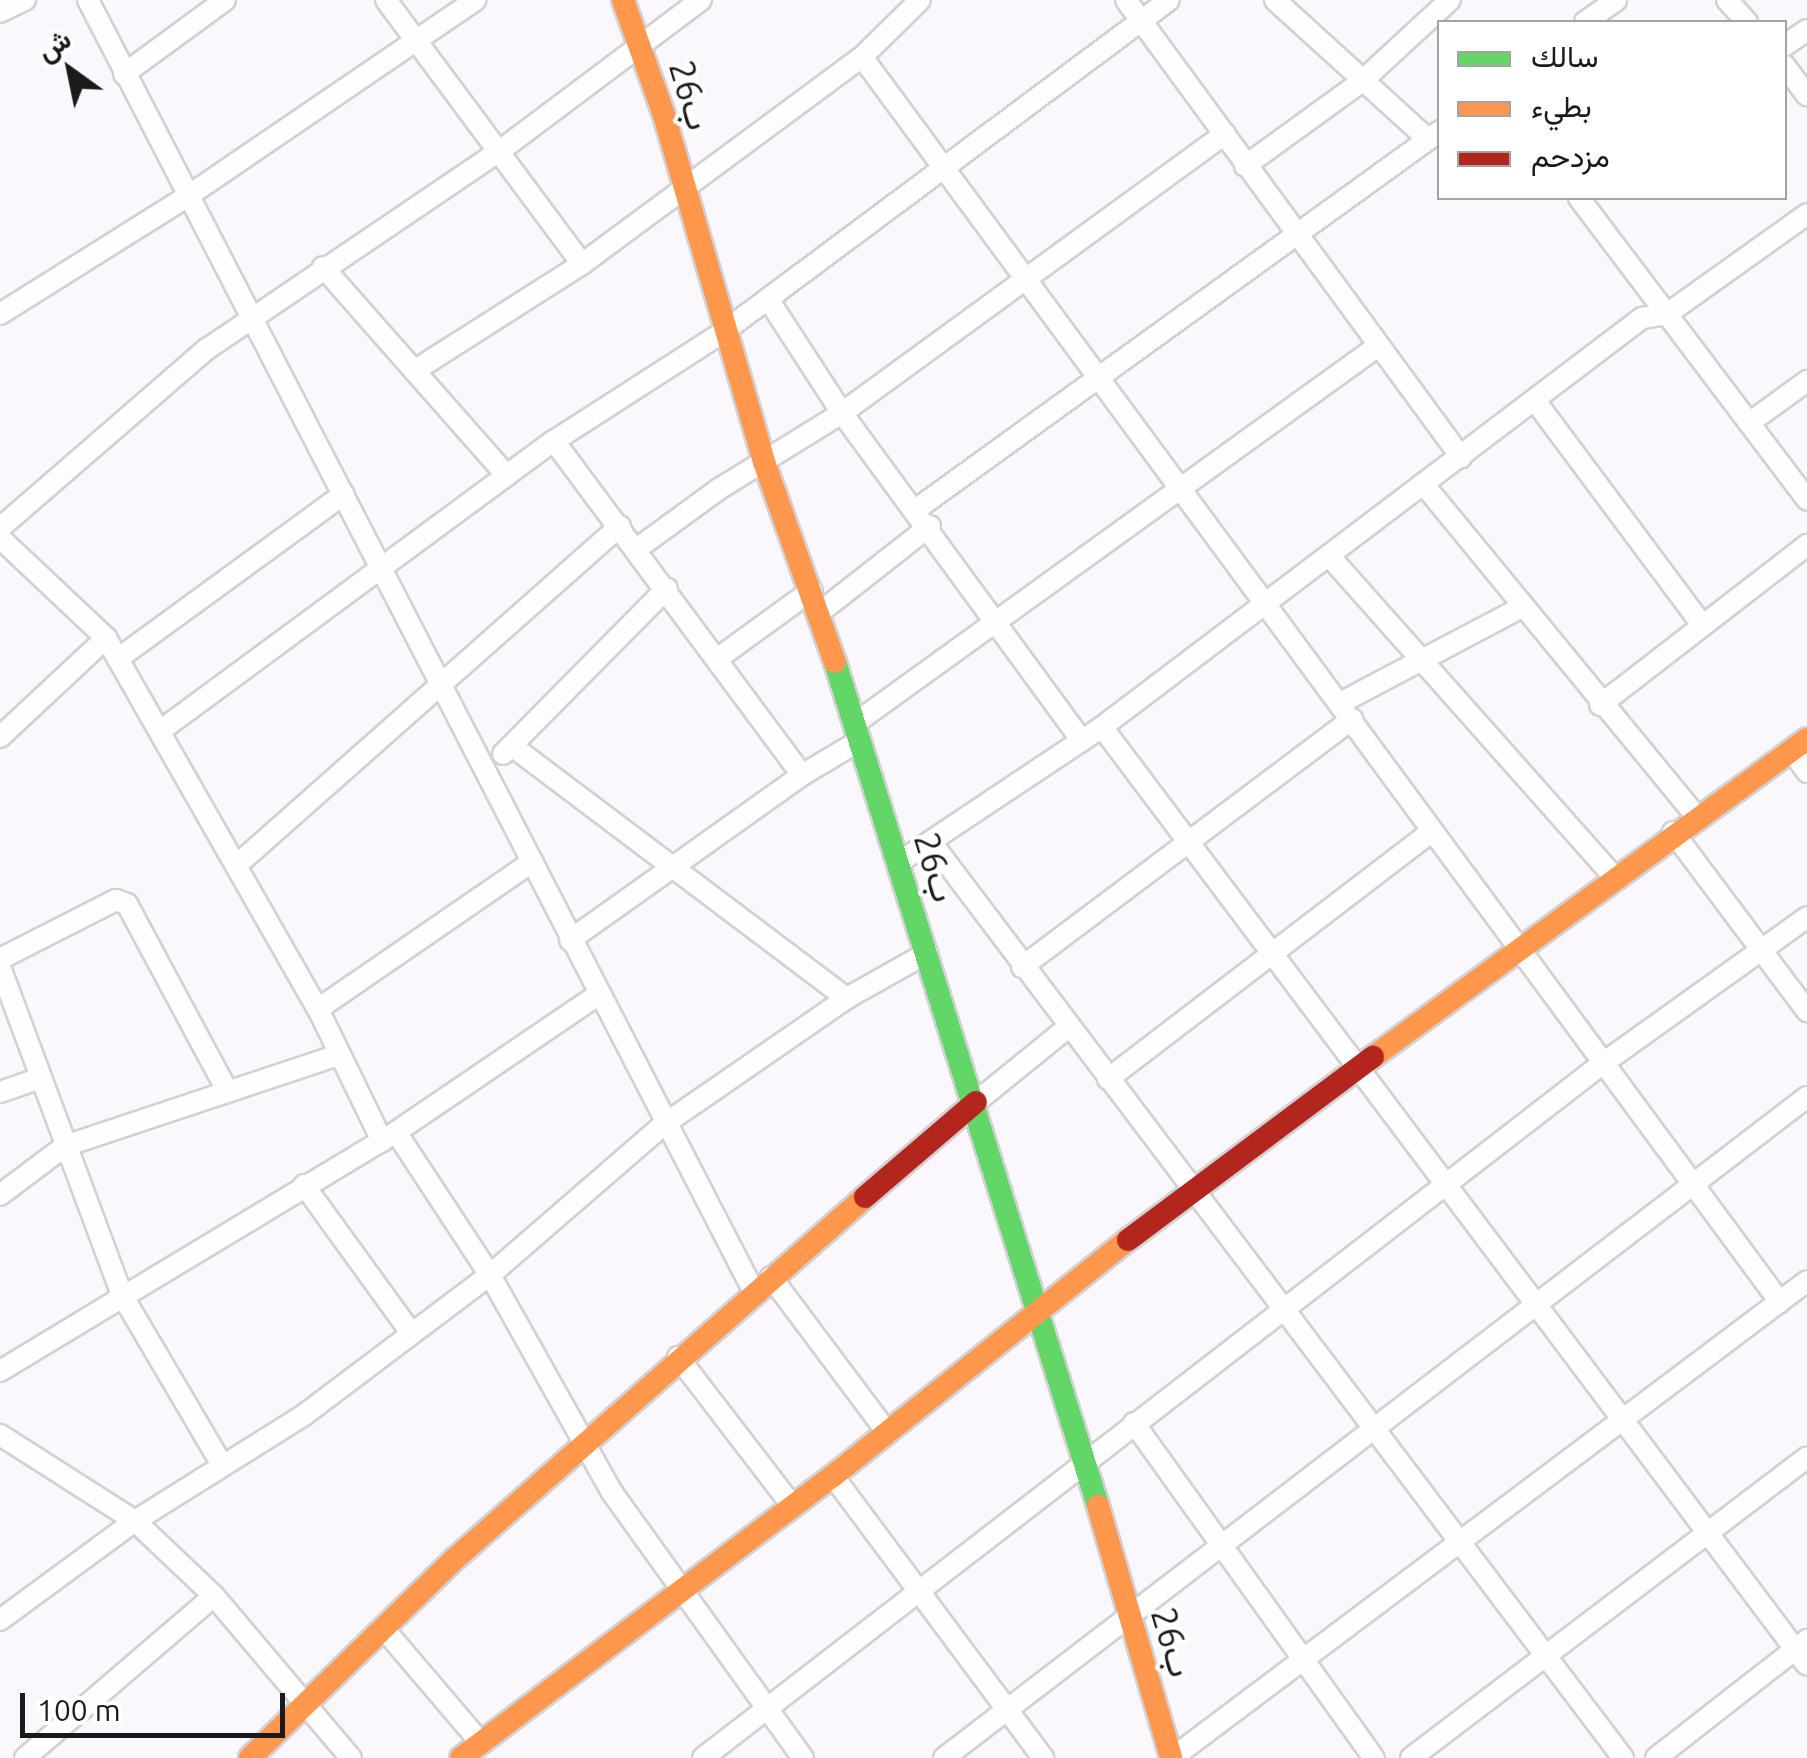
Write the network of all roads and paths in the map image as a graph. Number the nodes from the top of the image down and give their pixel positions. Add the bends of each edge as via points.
1 (25, 0) edge
2 (88, 0) edge
3 (225, 0) edge
4 (386, 0) edge
5 (475, 0) edge
6 (624, 0) edge
7 (701, 0) edge
8 (920, 0) edge
9 (1126, 0) edge
10 (1169, 0) edge
11 (1275, 0) edge
12 (1616, 0) edge
13 (1727, 0) edge
14 (1447, 7) edge
15 (0, 12) edge
16 (1141, 20) junction
17 (1589, 20) edge
18 (1745, 20) edge
19 (417, 41) junction
20 (640, 48) junction
21 (862, 57) junction
22 (1787, 69) edge
23 (124, 74) junction
24 (1361, 82) junction
25 (1807, 94) edge
26 (1224, 134) junction
27 (1434, 135) edge
28 (497, 153) junction
29 (1245, 166) junction
30 (943, 167) junction
31 (680, 188) junction
32 (188, 196) junction
33 (1585, 200) edge
34 (1807, 214) edge
35 (1296, 235) junction
36 (582, 264) junction
37 (322, 266) junction
38 (1025, 281) junction
39 (768, 298) junction
40 (0, 314) edge
41 (1667, 314) junction
42 (250, 317) junction
43 (726, 330) junction
44 (1378, 346) junction
45 (414, 370) junction
46 (1101, 378) junction
47 (1807, 381) edge
48 (1536, 402) junction
49 (842, 413) junction
50 (1748, 423) junction
51 (554, 441) junction
52 (1461, 458) junction
53 (764, 462) junction
54 (506, 476) junction
55 (1425, 486) junction
56 (1181, 489) junction
57 (344, 494) junction
58 (1807, 500) edge
59 (924, 517) junction
60 (620, 526) junction
61 (0, 528) edge
62 (0, 538) edge
63 (1807, 545) edge
64 (638, 548) junction
65 (1331, 558) junction
66 (382, 568) junction
67 (667, 588) junction
68 (815, 601) junction
69 (1265, 603) junction
70 (1520, 608) junction
71 (997, 622) junction
72 (1702, 625) junction
73 (106, 638) junction
74 (119, 658) junction
75 (718, 659) junction
76 (1422, 660) junction
77 (442, 687) junction
78 (1600, 705) junction
79 (1347, 711) junction
80 (1102, 727) junction
81 (3, 728) edge
82 (160, 731) junction
83 (856, 732) junction
84 (1082, 741) junction
85 (1799, 745) edge
86 (512, 746) junction
87 (487, 767) junction
88 (1807, 772) edge
89 (802, 775) junction
90 (1696, 816) junction
91 (1431, 832) junction
92 (1673, 832) junction
93 (931, 842) junction
94 (1190, 848) junction
95 (532, 862) junction
96 (898, 863) junction
97 (238, 864) junction
98 (671, 866) junction
99 (1613, 876) junction
100 (1807, 917) edge
101 (570, 940) junction
102 (1518, 944) junction
103 (1762, 948) junction
104 (927, 953) junction
105 (1274, 956) junction
106 (0, 959) edge
107 (0, 967) edge
108 (1022, 967) junction
109 (596, 996) junction
110 (847, 998) junction
111 (318, 1009) junction
112 (1807, 1011) edge
113 (1067, 1028) junction
114 (338, 1055) junction
115 (1602, 1064) junction
116 (1358, 1066) junction
117 (40, 1078) junction
118 (1108, 1079) junction
119 (0, 1092) edge
120 (228, 1092) junction
121 (1807, 1097) edge
122 (976, 1102) junction
123 (663, 1125) junction
124 (389, 1136) junction
125 (65, 1146) junction
126 (304, 1184) junction
127 (1448, 1185) junction
128 (1691, 1186) junction
129 (1192, 1189) junction
130 (0, 1194) edge
131 (490, 1275) junction
132 (1807, 1282) edge
133 (762, 1285) junction
134 (122, 1296) junction
135 (1536, 1302) junction
136 (1780, 1302) junction
137 (1040, 1307) junction
138 (1284, 1310) junction
139 (411, 1333) junction
140 (678, 1357) junction
141 (0, 1371) edge
142 (1623, 1416) junction
143 (1134, 1423) junction
144 (1374, 1426) junction
145 (886, 1431) junction
146 (4, 1443) edge
147 (584, 1443) junction
148 (1807, 1457) edge
149 (221, 1463) junction
150 (1083, 1466) junction
151 (833, 1476) junction
152 (793, 1506) junction
153 (134, 1521) junction
154 (1708, 1532) junction
155 (1460, 1542) junction
156 (1217, 1543) junction
157 (918, 1587) junction
158 (681, 1594) junction
159 (214, 1596) junction
160 (1128, 1614) junction
161 (0, 1620) edge
162 (384, 1629) junction
163 (1803, 1651) edge
164 (1301, 1656) junction
165 (1544, 1657) junction
166 (309, 1704) junction
167 (767, 1709) junction
168 (1008, 1710) junction
169 (481, 1743) junction
170 (25, 1758) edge
171 (250, 1758) edge
172 (351, 1758) edge
173 (461, 1758) edge
174 (704, 1758) edge
175 (803, 1758) edge
176 (944, 1758) edge
177 (1043, 1758) edge
178 (1172, 1758) edge
179 (1374, 1758) edge
180 (1411, 1758) edge
181 (1622, 1758) edge
182 (1656, 1758) edge

1 - 15 street
2 - 23 street
3 - 23 street
4 - 19 street
5 - 19 street
6 - 20 main road, 26ب
7 - 20 street
8 - 21 street
9 - 16 street
10 - 16 street
11 - 24 street
12 - 17 street
13 - 18 street
14 - 24 street
16 - 26 street
16 - 30 street
19 - 28 street
19 - 32 street
20 - 28 street
20 - 31 main road, 26ب
21 - 30 street
21 - 31 street
22 - 25 street
23 - 32 street
24 - 27 street
24 - 29 street
26 - 29 street
26 - 38 street
27 - 35 street
28 - 36 street
28 - 37 street
29 - 35 street
30 - 38 street
30 - 39 street
31 - 36 street
31 - 43 main road, 26ب
32 - 40 street
32 - 42 street
33 - 41 street
34 - 41 street
35 - 44 street
35 - 46 street
36 - 45 street
37 - 42 street
37 - 45 street
38 - 46 street
38 - 49 street
39 - 43 street
39 - 49 street
41 - 48 street via 1642,318
41 - 50 street
42 - 57 street
42 - 61 street
43 - 51 street
43 - 53 main road, 26ب
44 - 52 street
44 - 56 street
45 - 54 street
46 - 56 street
46 - 59 street
47 - 50 street
48 - 52 street
48 - 72 street
49 - 53 street
49 - 59 street
50 - 58 street
51 - 54 street
51 - 60 street
52 - 55 street
53 - 64 street
53 - 68 main road, 26ب
54 - 66 street
55 - 65 street
55 - 70 street
56 - 69 street
56 - 71 street
57 - 66 street
57 - 74 street
59 - 68 street
59 - 71 street
60 - 64 street
60 - 77 street
62 - 73 street
63 - 72 street
64 - 67 street
65 - 69 street
65 - 76 street
66 - 77 street
66 - 82 street
67 - 75 street
67 - 86 street
68 - 75 street
68 - 83 main road, 26ب
69 - 79 street
69 - 80 street
70 - 76 street
70 - 78 street
71 - 83 street
71 - 84 street
72 - 78 street
73 - 74 street
73 - 81 street
74 - 82 street
75 - 89 street
76 - 79 street
76 - 99 street
77 - 87 street
77 - 97 street
78 - 90 street
79 - 91 street
79 - 94 street
80 - 84 street
80 - 94 street
82 - 97 street
83 - 89 street
83 - 96 main road, 26ب
84 - 93 street
85 - 88 street
85 - 90 main road
86 - 87 street
86 - 98 street
87 - 95 street
89 - 98 street
90 - 92 main road
91 - 102 street
91 - 105 street
92 - 99 main road
92 - 103 street
93 - 96 street
93 - 108 street
94 - 105 street
94 - 108 street
95 - 101 street
95 - 111 street
96 - 104 main road, 26ب
97 - 111 street
98 - 101 street
98 - 110 street
99 - 102 main road
100 - 103 street
101 - 109 street
102 - 115 street
102 - 116 main road
103 - 112 street
103 - 115 street
104 - 110 street
104 - 122 main road, 26ب
105 - 116 street
105 - 118 street
106 - 120 street via 116,900 128,904
107 - 117 street
108 - 113 street
109 - 123 street
109 - 124 street
110 - 123 street
111 - 114 street
113 - 118 street
113 - 122 street
114 - 120 street
114 - 124 street
115 - 127 street
115 - 128 street
116 - 127 street
116 - 129 main road
117 - 119 street
117 - 125 street
118 - 129 street
120 - 125 street
121 - 128 street
122 - 133 main road
122 - 137 main road, 26ب
123 - 131 street
123 - 133 street
124 - 126 street
124 - 131 street
125 - 130 street
125 - 134 street
126 - 134 street
126 - 139 street
127 - 135 street
127 - 138 street
128 - 135 street
128 - 136 street
129 - 137 main road
129 - 138 street
131 - 139 street
131 - 147 street
132 - 136 street
133 - 140 main road
133 - 145 street
134 - 141 street
134 - 149 street
135 - 142 street
135 - 144 street
136 - 142 street
137 - 145 main road
137 - 150 main road, 26ب
138 - 143 street
138 - 144 street
139 - 149 street via 304,1415
140 - 147 main road
140 - 152 street
142 - 154 street
142 - 155 street
143 - 150 street
143 - 156 street
144 - 155 street
144 - 156 street
145 - 151 main road
146 - 153 street
147 - 158 street
147 - 162 main road
148 - 154 street
149 - 153 street
150 - 157 street
150 - 160 main road, 26ب
151 - 152 main road
151 - 157 street
152 - 158 main road
153 - 159 street
153 - 161 street
154 - 163 street
154 - 165 street
155 - 164 street
155 - 165 street
156 - 160 street
156 - 164 street
157 - 167 street
157 - 168 street
158 - 167 street
158 - 169 main road
159 - 166 street
159 - 170 street
160 - 168 street
160 - 178 main road, 26ب
162 - 166 main road
162 - 169 street
163 - 182 street
164 - 178 street
164 - 179 street
165 - 180 street
165 - 181 street
166 - 171 main road
166 - 172 street
167 - 174 street
167 - 175 street
168 - 176 street
168 - 177 street
169 - 173 main road

